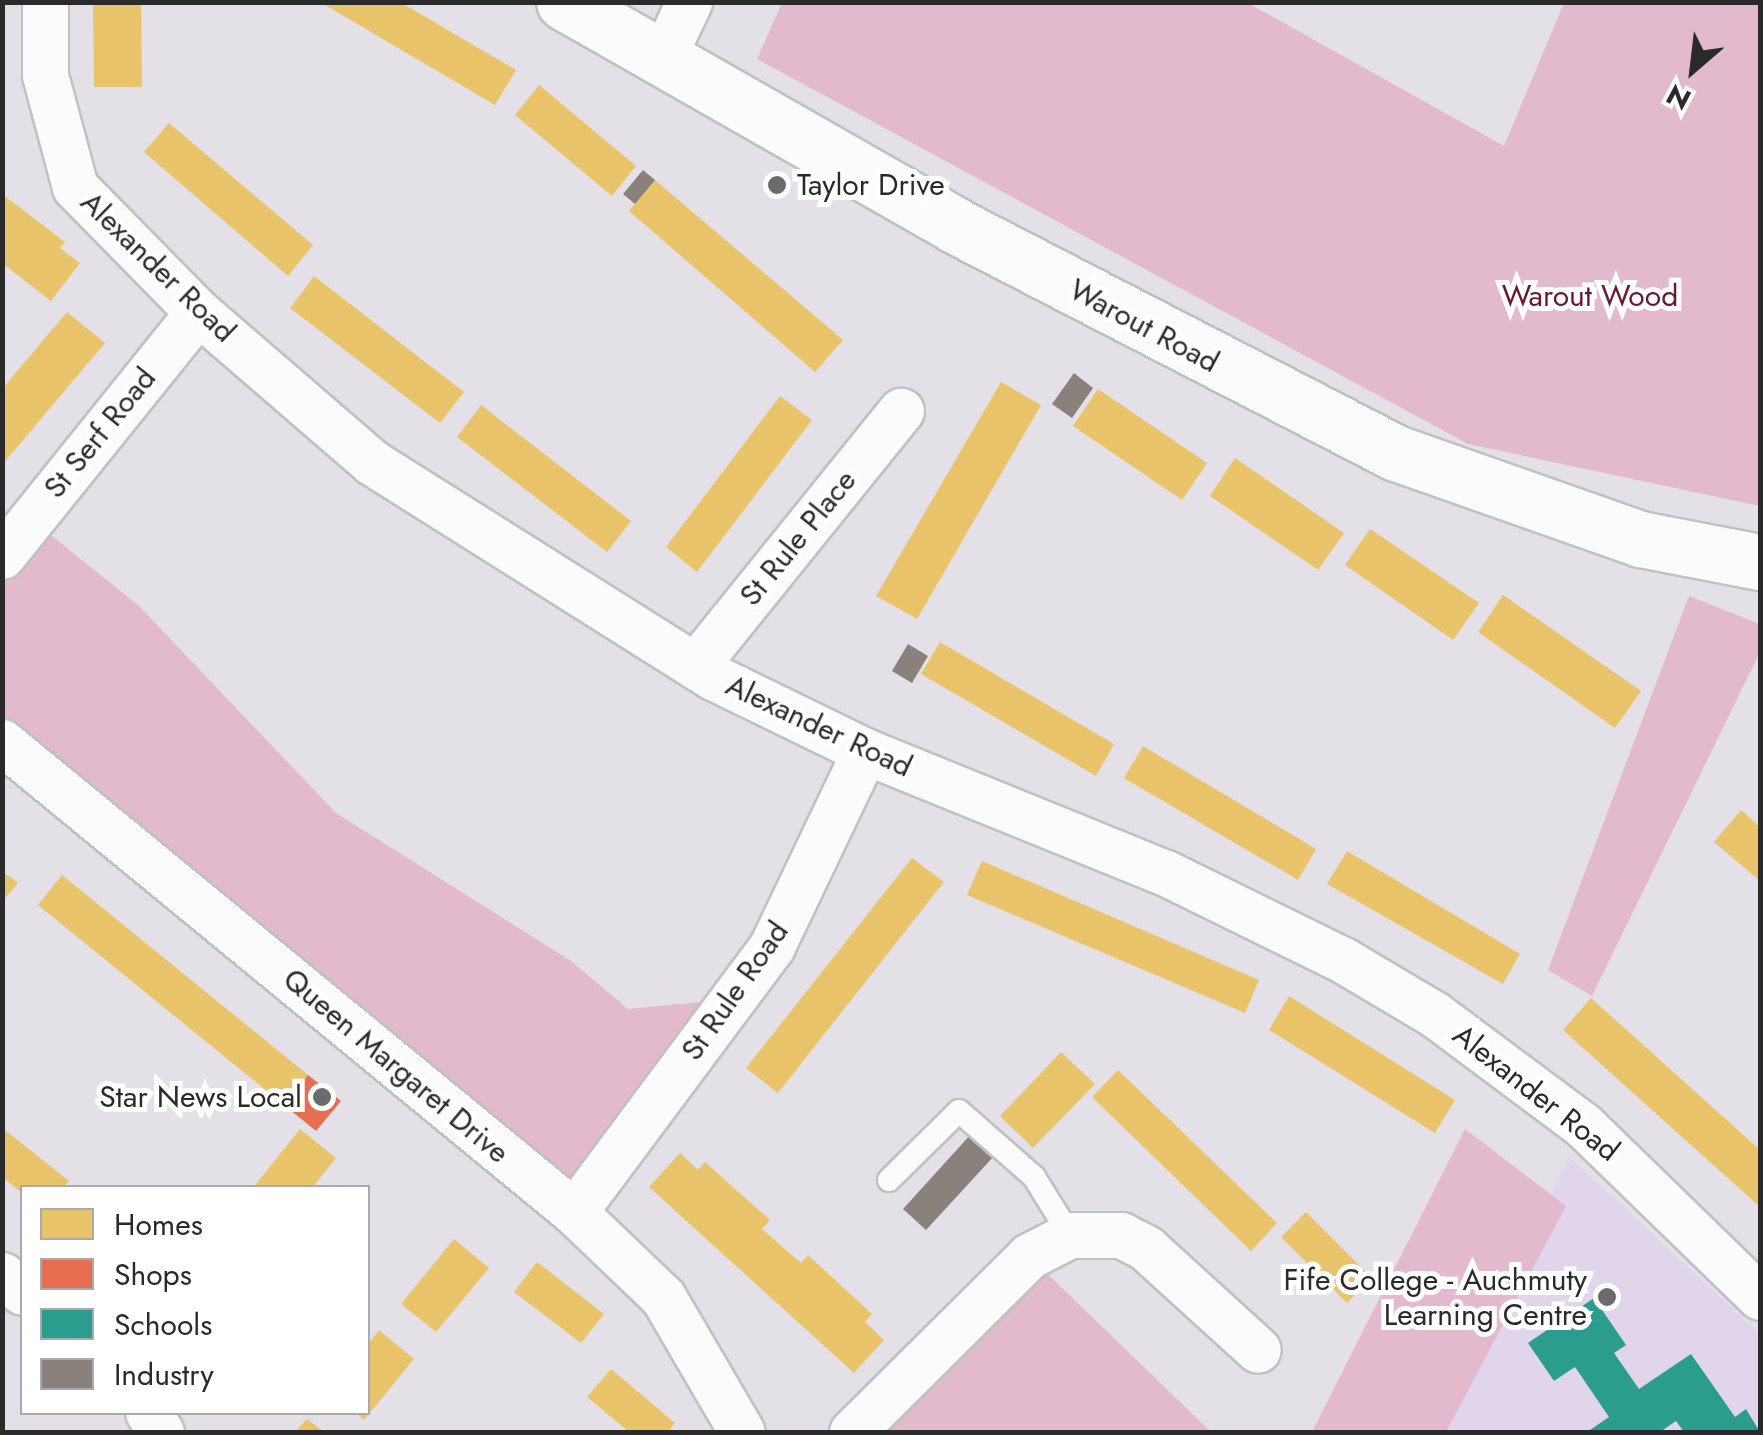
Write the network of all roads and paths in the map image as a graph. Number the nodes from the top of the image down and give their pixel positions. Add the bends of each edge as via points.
1 (564, 2) edge
2 (689, 2) edge
3 (30, 21) edge
4 (664, 57) junction
5 (198, 312) junction
6 (901, 411) dead end
7 (2, 556) edge
8 (1760, 562) edge
9 (695, 666) junction
10 (2, 742) edge
11 (865, 752) junction
12 (889, 1180) dead end
13 (574, 1212) junction
14 (1070, 1234) junction
15 (1760, 1298) edge
16 (1258, 1350) dead end
17 (866, 1429) edge
18 (742, 1432) edge

1 - 4 street, Warout Road
2 - 4 street
3 - 5 street, Alexander Road via 75,187
4 - 8 street, Warout Road via 956,226 1396,453 1640,539
5 - 7 street, St Serf Road
5 - 9 street, Alexander Road via 373,463
6 - 9 street, St Rule Place
9 - 11 street, Alexander Road
10 - 13 street, Queen Margaret Drive
11 - 13 street, St Rule Road via 772,946
11 - 15 street, Alexander Road via 1166,873 1343,960 1434,1014 1584,1126
12 - 14 lane via 959,1111 1034,1176
13 - 18 street, Queen Margaret Drive via 663,1298
14 - 16 street via 1121,1235 1146,1248
14 - 17 street via 1028,1256

